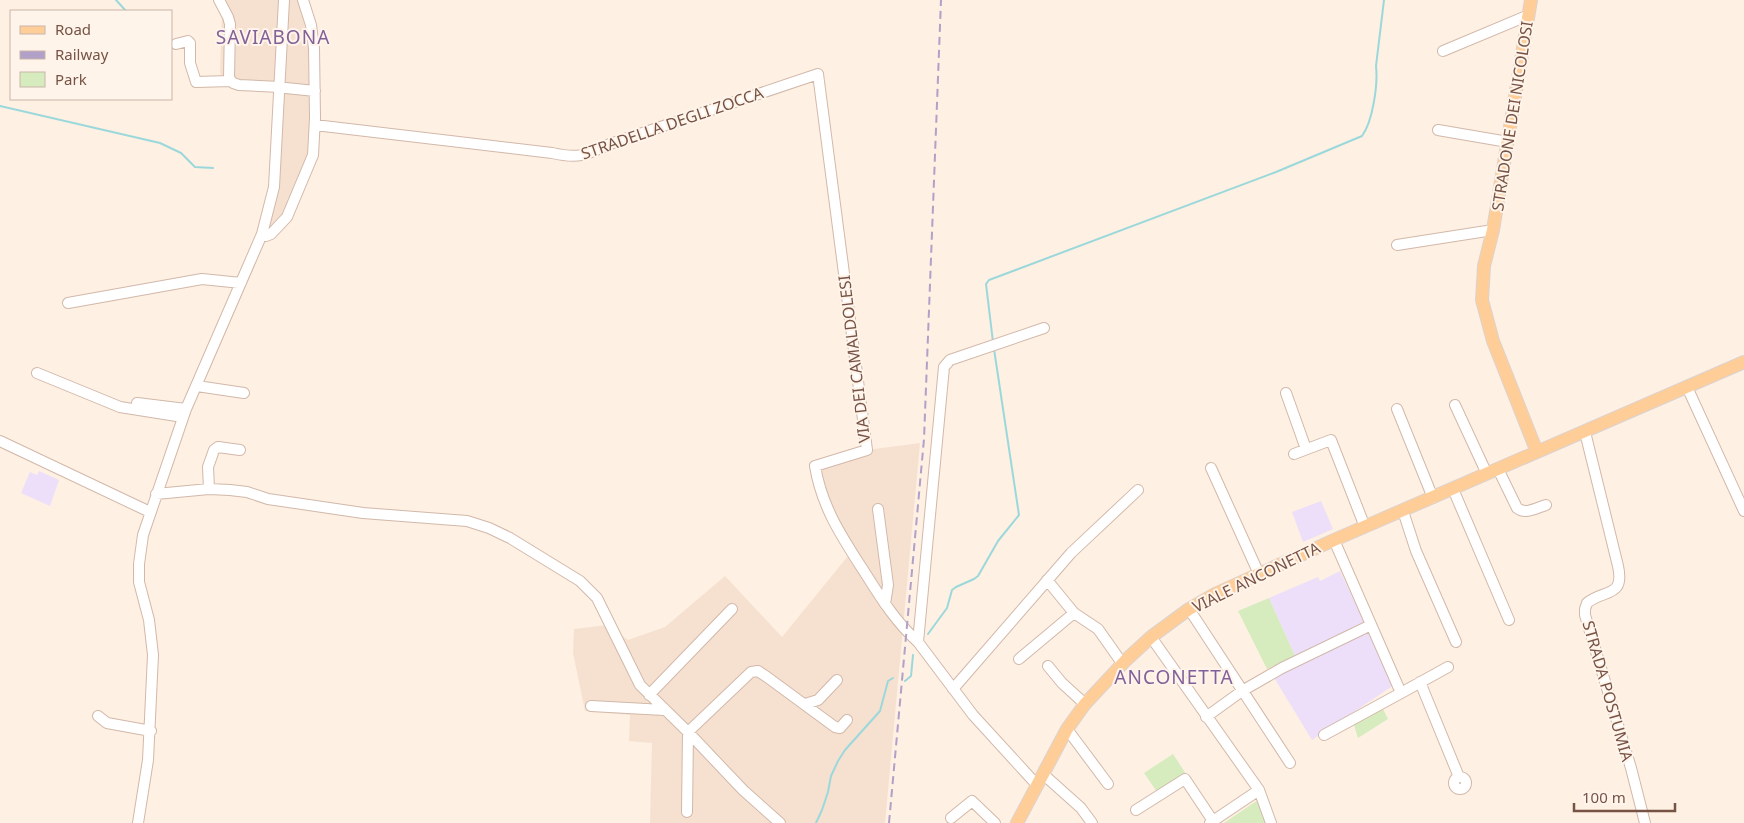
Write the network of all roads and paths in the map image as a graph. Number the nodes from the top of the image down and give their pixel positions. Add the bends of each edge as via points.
1 (218, 0) edge
2 (284, 0) edge
3 (303, 0) edge
4 (1532, 1) edge
5 (1528, 15) junction
6 (176, 44) dead end
7 (1443, 51) dead end
8 (231, 80) junction
9 (283, 88) junction
10 (315, 91) junction
11 (315, 124) junction
12 (1438, 130) dead end
13 (1508, 142) junction
14 (832, 181) joint
15 (1493, 230) junction
16 (262, 234) junction
17 (1396, 245) dead end
18 (241, 283) junction
19 (68, 303) dead end
20 (1044, 328) dead end
21 (1744, 362) edge
22 (36, 373) dead end
23 (197, 386) junction
24 (1687, 386) junction
25 (244, 393) dead end
26 (1286, 393) dead end
27 (123, 401) dead end
28 (1455, 405) dead end
29 (1397, 409) dead end
30 (185, 413) junction
31 (1586, 432) junction
32 (0, 441) edge
33 (1306, 449) junction
34 (240, 450) dead end
35 (1537, 452) junction
36 (1294, 454) dead end
37 (1212, 468) dead end
38 (1492, 472) junction
39 (209, 488) junction
40 (1453, 489) junction
41 (1138, 490) dead end
42 (156, 494) junction
43 (1433, 498) junction
44 (1546, 505) dead end
45 (878, 509) dead end
46 (1403, 511) junction
47 (1744, 511) edge
48 (150, 512) junction
49 (1365, 527) junction
50 (1334, 540) junction
51 (1259, 574) junction
52 (1048, 580) junction
53 (885, 604) junction
54 (732, 609) dead end
55 (1189, 609) junction
56 (1074, 613) junction
57 (1509, 620) dead end
58 (1371, 625) junction
59 (1151, 637) junction
60 (918, 642) junction
61 (1456, 642) dead end
62 (1019, 660) dead end
63 (1122, 663) junction
64 (1048, 666) dead end
65 (1448, 666) dead end
66 (837, 680) dead end
67 (1420, 682) junction
68 (953, 689) junction
69 (1242, 691) junction
70 (1401, 693) junction
71 (649, 695) junction
72 (805, 704) junction
73 (1085, 704) junction
74 (591, 706) dead end
75 (664, 710) junction
76 (98, 716) dead end
77 (1206, 717) junction
78 (848, 720) dead end
79 (1068, 729) junction
80 (151, 731) junction
81 (688, 732) junction
82 (1324, 735) dead end
83 (1290, 763) dead end
84 (1459, 777) dead end
85 (1040, 780) junction
86 (1108, 784) dead end
87 (1259, 790) junction
88 (1136, 810) dead end
89 (687, 812) dead end
90 (951, 818) dead end
91 (1212, 822) edge
92 (138, 823) edge
93 (779, 823) edge
94 (995, 823) edge
95 (1017, 823) edge
96 (1092, 823) edge
97 (1271, 823) edge
98 (1645, 823) edge

1 - 8 street via 230,24 228,72
2 - 9 street
3 - 10 street via 311,25
4 - 5 main road, STRADONE DEI NICOLOSI
5 - 7 street
5 - 13 main road, STRADONE DEI NICOLOSI
6 - 8 street via 190,43 190,63 196,82
8 - 9 street via 239,85
9 - 10 street
9 - 16 street via 274,187
10 - 11 street
11 - 14 street, STRADELLA DEGLI ZOCCA via 569,157 586,155 818,74
11 - 16 street via 314,155 287,217 271,234
12 - 13 street
13 - 15 main road, STRADONE DEI NICOLOSI
14 - 53 street, VIA DEI CAMALDOLESI via 867,450 815,466 818,484 836,528
15 - 17 street, STRADONE DEI NICOLOSI
15 - 35 main road, STRADONE DEI NICOLOSI via 1484,266 1482,300 1493,341
16 - 18 street
18 - 19 street via 202,279
18 - 23 street
20 - 60 street via 950,360 944,367
21 - 24 main road
22 - 30 street via 120,407
23 - 25 street
23 - 30 street
24 - 31 main road
24 - 47 street
26 - 33 street
27 - 30 street
28 - 38 street
29 - 43 street
30 - 42 street
31 - 35 main road
31 - 98 street, STRADA POSTUMIA via 1620,581 1617,588 1587,603 1585,616
32 - 48 street
33 - 36 street
33 - 49 street via 1330,440
34 - 39 street via 218,447 214,450 208,467
35 - 38 main road, VIALE ANCONETTA
37 - 51 street
38 - 40 main road, VIALE ANCONETTA
38 - 44 street via 1521,511
39 - 42 street
39 - 71 street via 363,513 467,522 489,528 580,582 597,598 640,685
40 - 43 main road, VIALE ANCONETTA
40 - 57 street
41 - 52 street via 1071,553
42 - 48 street
43 - 46 main road, VIALE ANCONETTA
45 - 53 street via 888,586
46 - 49 main road, VIALE ANCONETTA
46 - 61 street via 1416,551
48 - 80 street via 143,535 139,582 150,620 153,655
49 - 50 main road, VIALE ANCONETTA
50 - 51 main road, VIALE ANCONETTA
50 - 58 street
51 - 55 main road, VIALE ANCONETTA
52 - 56 street
52 - 68 street
53 - 60 street, VIA DEI CAMALDOLESI
54 - 71 street
55 - 59 main road, VIALE ANCONETTA
55 - 69 street
56 - 62 street
56 - 63 street via 1098,630
58 - 69 street
58 - 70 street
59 - 63 main road, VIALE ANCONETTA
59 - 77 street
60 - 68 street, VIA DEI CAMALDOLESI
63 - 73 main road, VIALE ANCONETTA
64 - 73 street
65 - 67 street
66 - 72 street via 818,700
67 - 70 street
67 - 84 street
68 - 85 street, VIA DEI CAMALDOLESI via 973,715
69 - 77 street
69 - 83 street
70 - 82 street
71 - 75 street
72 - 78 street via 835,727 840,728
72 - 81 street via 767,676 758,671 751,672
73 - 79 main road, VIALE ANCONETTA
74 - 75 street
75 - 81 street
76 - 80 street via 107,723
77 - 87 street
79 - 85 main road, VIALE ANCONETTA
79 - 86 street
80 - 92 street
81 - 89 street
81 - 93 street
85 - 95 main road, VIALE ANCONETTA
85 - 96 street, VIA DEI CAMALDOLESI via 1081,808
87 - 91 street
87 - 97 street
88 - 91 street via 1184,779
90 - 94 street via 972,801

